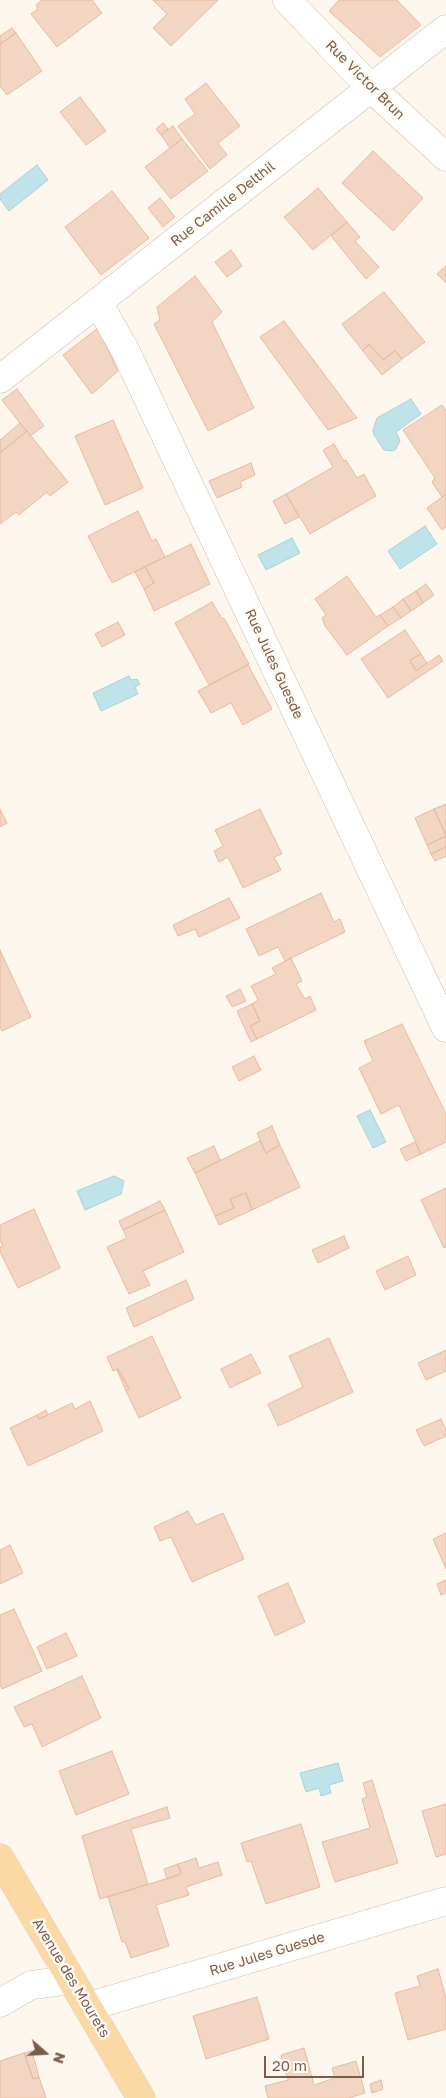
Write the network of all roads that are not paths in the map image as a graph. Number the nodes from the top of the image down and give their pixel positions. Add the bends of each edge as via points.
1 (286, 0) edge
2 (446, 29) edge
3 (371, 88) junction
4 (446, 157) edge
5 (98, 302) junction
6 (0, 379) edge
7 (446, 1028) edge
8 (0, 1858) edge
9 (446, 1901) edge
10 (71, 1980) junction
11 (0, 2003) edge
12 (87, 2007) junction
13 (141, 2098) edge

1 - 3 street, Rue Victor Brun
2 - 3 street, Rue Camille Delthil
3 - 4 street, Rue Victor Brun
3 - 5 street, Rue Camille Delthil
5 - 6 street, Rue Camille Delthil
5 - 7 street, Rue Jules Guesde via 126,350
8 - 10 main road, Avenue des Mourets
9 - 12 street, Rue Jules Guesde
10 - 11 street via 31,1985
10 - 12 main road, Avenue des Mourets
12 - 13 main road, Avenue des Mourets

